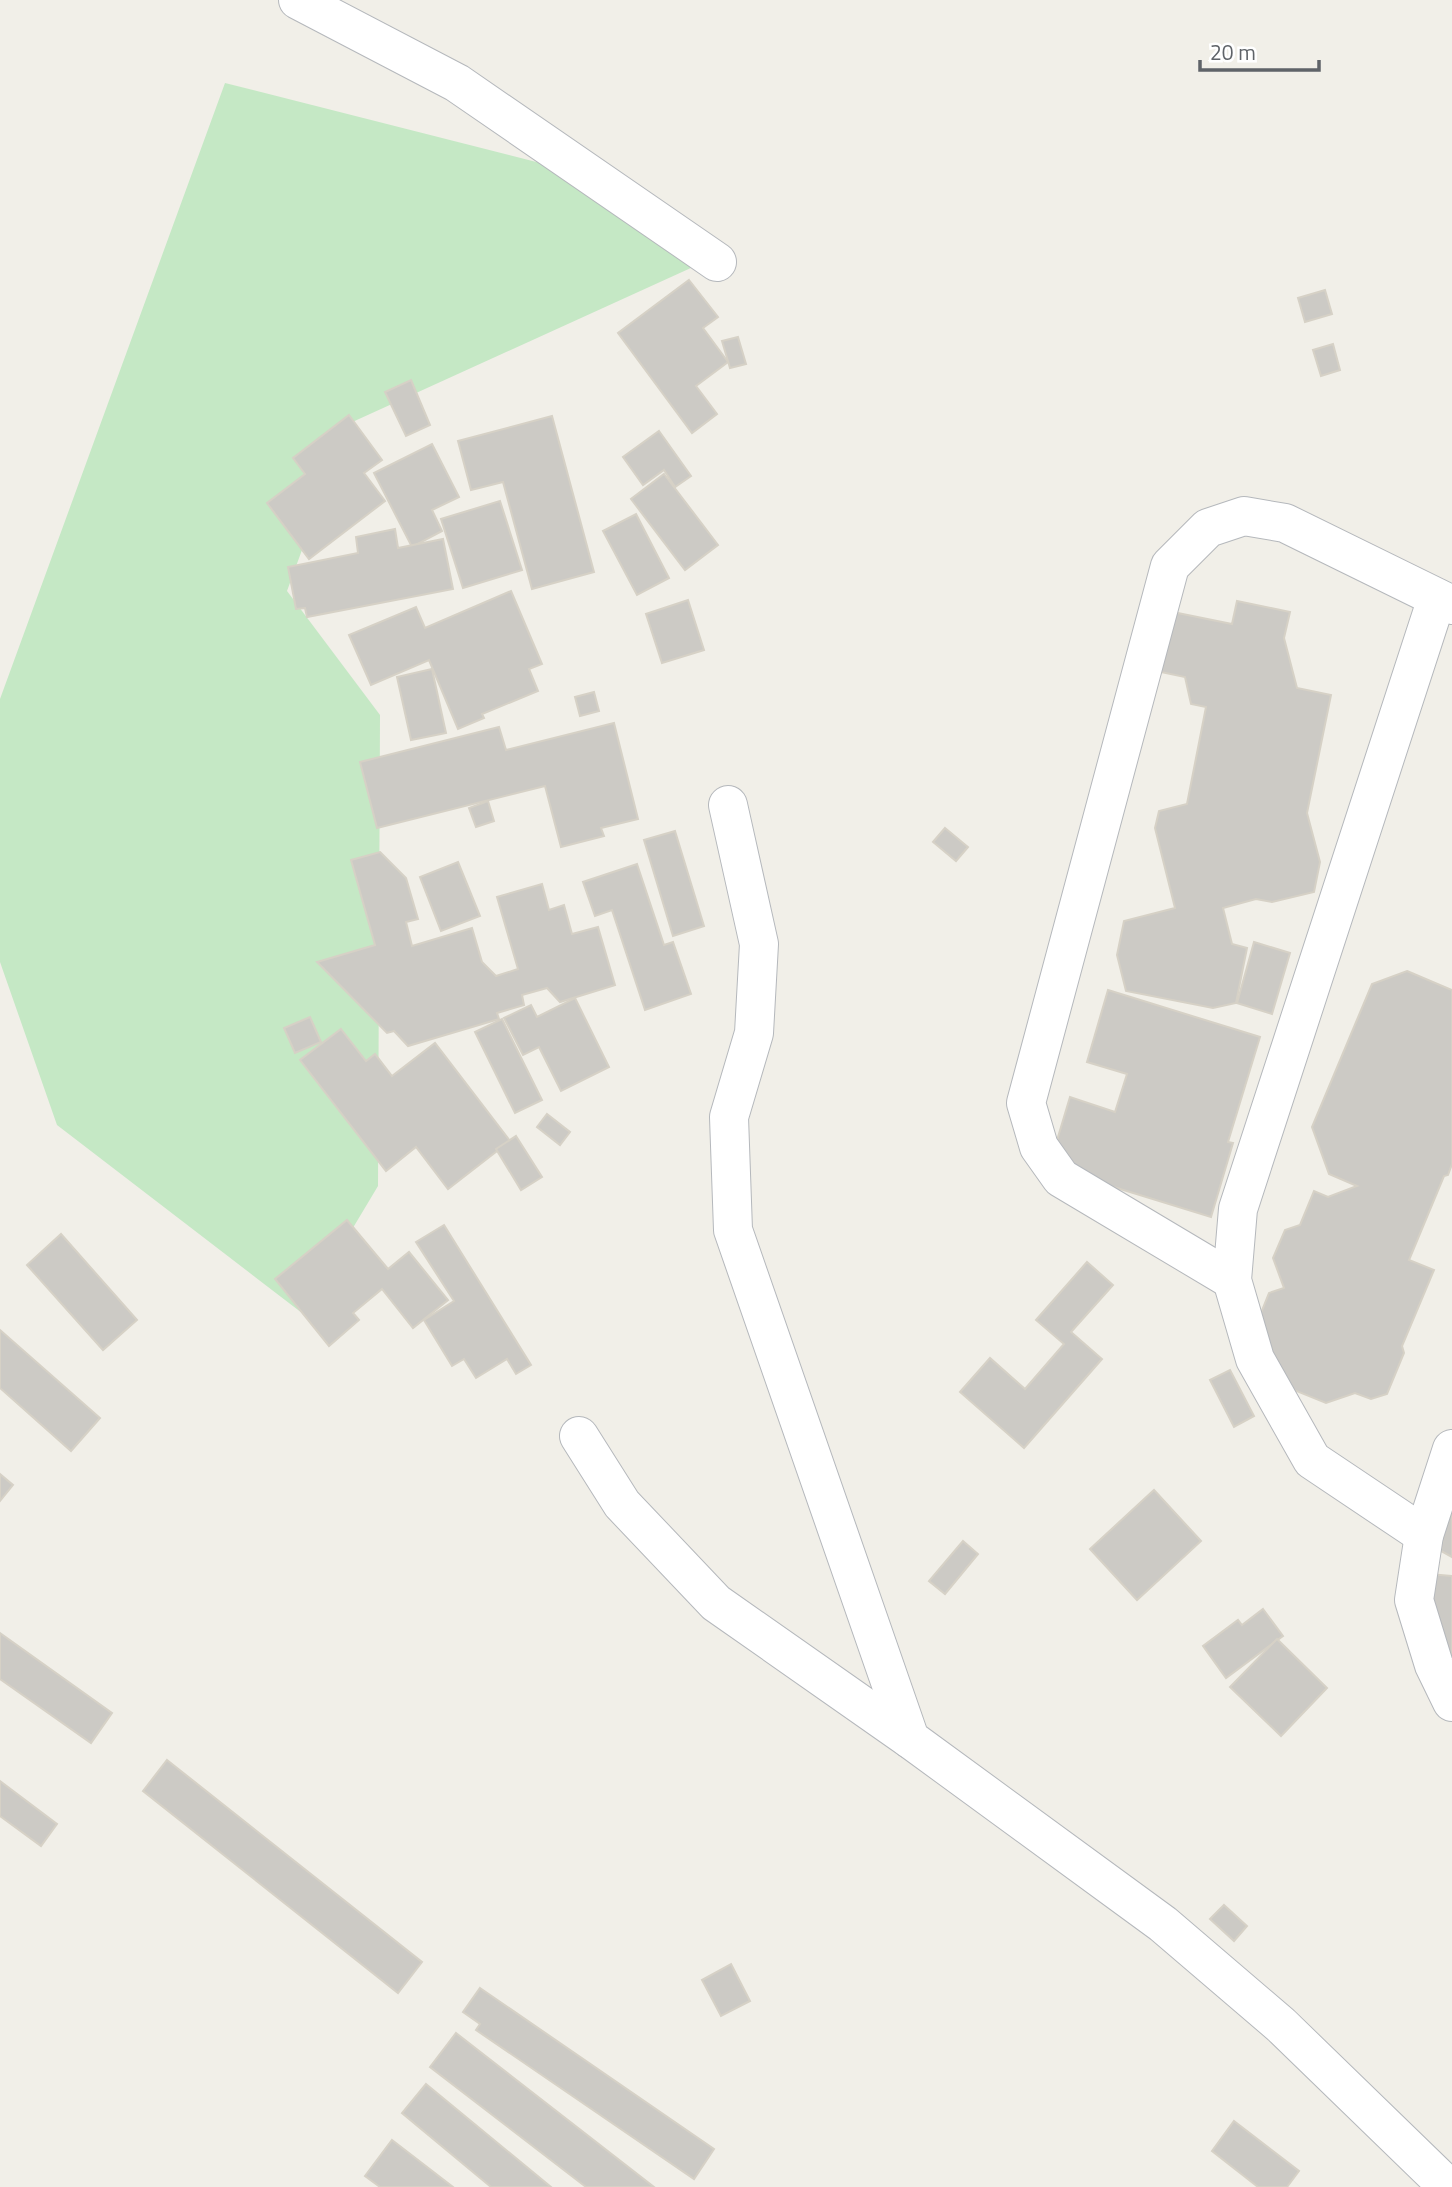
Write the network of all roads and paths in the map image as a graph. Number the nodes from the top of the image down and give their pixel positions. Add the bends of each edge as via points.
1 (298, 0) edge
2 (717, 262) dead end
3 (1444, 601) edge
4 (728, 805) dead end
5 (1232, 1280) junction
6 (579, 1436) dead end
7 (1452, 1449) edge
8 (1424, 1535) junction
9 (1452, 1702) edge
10 (911, 1739) junction
11 (1448, 2187) edge

1 - 2 street via 457,83
3 - 5 street via 1238,1209
3 - 5 street via 1285,523 1244,516 1208,528 1170,566 1026,1103 1039,1147 1061,1178
4 - 10 street via 759,944 754,1034 729,1117 733,1230
5 - 8 street via 1255,1359 1312,1460
6 - 10 street via 622,1504 716,1603
7 - 8 street
8 - 9 street via 1414,1600 1434,1664
10 - 11 street via 1163,1924 1281,2025

